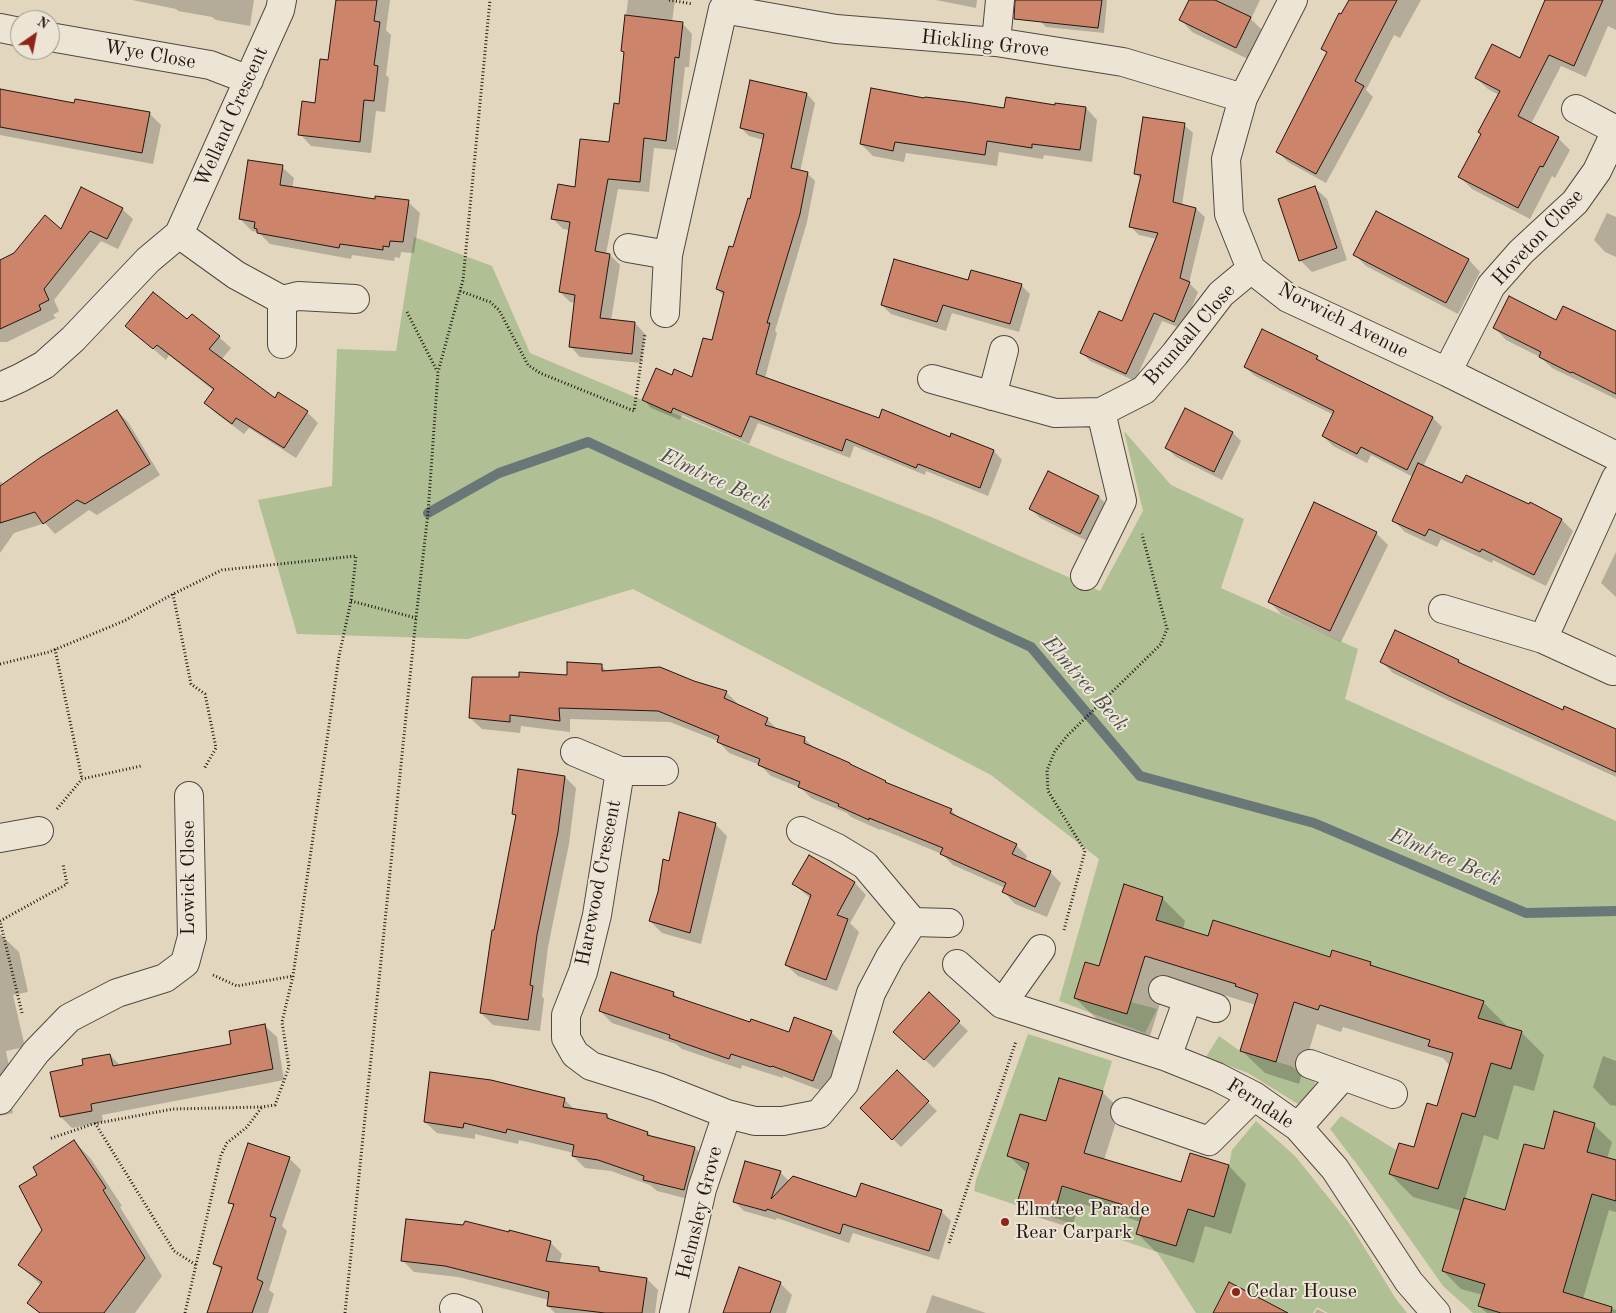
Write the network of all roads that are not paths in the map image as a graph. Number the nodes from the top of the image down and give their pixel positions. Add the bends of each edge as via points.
1 (282, 0) edge
2 (1000, 0) edge
3 (1293, 0) edge
4 (723, 4) edge
5 (60, 39) edge
6 (996, 42) junction
7 (249, 80) junction
8 (1243, 98) junction
9 (1576, 109) dead end
10 (1616, 130) edge
11 (179, 234) junction
12 (628, 248) dead end
13 (668, 254) junction
14 (1251, 269) junction
15 (355, 299) dead end
16 (282, 300) junction
17 (655, 322) road end
18 (282, 344) dead end
19 (1004, 350) dead end
20 (1447, 372) junction
21 (932, 379) dead end
22 (0, 387) edge
23 (992, 396) junction
24 (1101, 412) junction
25 (1616, 456) edge
26 (1616, 478) edge
27 (1085, 576) dead end
28 (1443, 609) dead end
29 (1543, 639) junction
30 (1613, 671) dead end
31 (575, 752) dead end
32 (620, 771) junction
33 (664, 772) dead end
34 (189, 796) road end
35 (46, 823) road end
36 (801, 831) dead end
37 (0, 838) edge
38 (913, 922) junction
39 (949, 923) dead end
40 (1041, 949) road end
41 (957, 964) dead end
42 (1014, 1008) junction
43 (1216, 1008) dead end
44 (1167, 1057) junction
45 (1310, 1064) dead end
46 (1343, 1076) junction
47 (1393, 1094) dead end
48 (1254, 1096) junction
49 (0, 1100) edge
50 (1125, 1112) dead end
51 (727, 1114) junction
52 (1298, 1128) junction
53 (674, 1313) edge
54 (1436, 1313) edge

1 - 7 street, Welland Crescent
2 - 6 street
3 - 8 street, Norwich Avenue
4 - 6 street, Hickling Grove via 836,30
4 - 13 street, Hickling Grove
5 - 7 street, Wye Close via 210,65
6 - 8 street, Hickling Grove via 1124,62
7 - 11 street, Welland Crescent
8 - 14 street, Norwich Avenue via 1226,160 1228,214
9 - 10 street, Hoveton Close
10 - 20 street, Hoveton Close via 1597,171 1575,202 1521,252 1491,286
11 - 16 street via 236,275
11 - 22 street, Welland Crescent via 148,260 44,365
12 - 13 street
13 - 17 street, Hickling Grove
14 - 20 street, Norwich Avenue via 1288,298
14 - 24 street, Brundall Close via 1221,294 1144,390
15 - 16 street via 298,296
16 - 18 street
19 - 23 street
20 - 25 street, Norwich Avenue
21 - 23 street, Brundall Close
23 - 24 street, Brundall Close via 1055,412
24 - 27 street via 1122,501
26 - 29 street
28 - 29 street
29 - 30 street
31 - 32 street, Harewood Crescent
32 - 33 street, Harewood Crescent
32 - 51 street, Harewood Crescent via 598,915 583,972 566,1015 566,1038 576,1054 591,1066
34 - 49 street, Lowick Close via 192,937 185,964 165,978 117,993 69,1018 36,1052
35 - 37 street
36 - 38 street via 865,865
38 - 39 street
38 - 51 street, Harewood Crescent via 871,993 844,1084 819,1114 755,1122
40 - 42 street
41 - 42 street, Ferndale
42 - 44 street, Ferndale
43 - 44 street via 1175,994
44 - 48 street, Ferndale
45 - 46 street
46 - 47 street
46 - 52 street
48 - 50 street via 1209,1141
48 - 52 street, Ferndale
51 - 53 street, Helmsley Grove via 702,1189
52 - 54 street, Ferndale via 1335,1169 1409,1282

